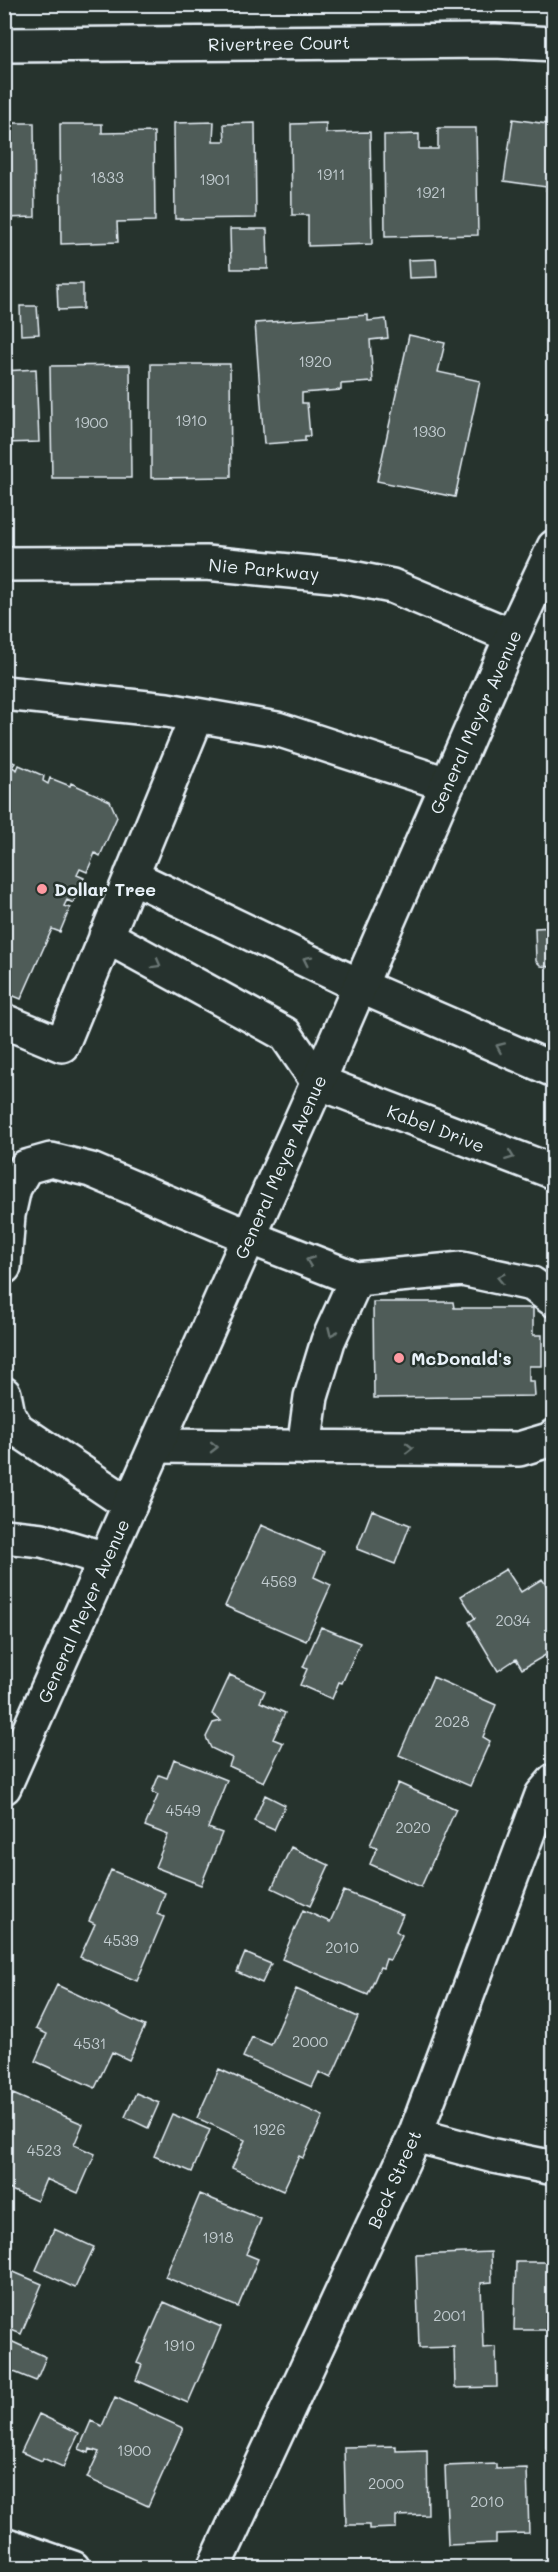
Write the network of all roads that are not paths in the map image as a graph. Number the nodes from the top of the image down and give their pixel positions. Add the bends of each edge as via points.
1 (554, 44) edge
2 (4, 45) edge
3 (554, 547) edge
4 (4, 564) edge
5 (512, 636) junction
6 (4, 693) edge
7 (197, 716) junction
8 (447, 784) junction
9 (131, 876) junction
10 (106, 936) junction
11 (360, 986) junction
12 (4, 1021) edge
13 (554, 1070) edge
14 (318, 1082) junction
15 (554, 1172) edge
16 (249, 1237) junction
17 (4, 1267) edge
18 (356, 1279) junction
19 (554, 1300) edge
20 (4, 1394) edge
21 (11, 1431) edge
22 (554, 1436) edge
23 (156, 1446) junction
24 (304, 1448) junction
25 (130, 1505) junction
26 (4, 1536) edge
27 (106, 1559) junction
28 (554, 1781) edge
29 (4, 1787) edge
30 (415, 2135) junction
31 (554, 2169) edge
32 (4, 2544) edge
33 (73, 2568) edge
34 (214, 2568) edge

1 - 2 street, Rivertree Court via 495,41
3 - 5 street, General Meyer Avenue
4 - 5 street, Nie Parkway via 206,563 342,576 392,585
5 - 8 street, General Meyer Avenue
6 - 7 street
7 - 8 street via 277,729
7 - 9 street
8 - 11 street, General Meyer Avenue
9 - 10 street
11 -> 9 street
10 - 12 street via 62,1045
10 -> 14 street via 285,1034
13 -> 11 street
11 - 14 street, General Meyer Avenue
14 -> 15 street, Kabel Drive
14 - 16 street, General Meyer Avenue
16 - 17 street via 91,1170 51,1160 26,1167 14,1188
18 -> 16 street
16 - 23 street, General Meyer Avenue
19 -> 18 street via 532,1284 462,1269
18 -> 24 street via 328,1341 311,1397
20 - 21 street
21 - 25 street
24 -> 22 street via 519,1449
23 -> 24 street
23 - 25 street, General Meyer Avenue
25 - 27 street, General Meyer Avenue
26 - 27 street via 42,1540
27 - 29 street, General Meyer Avenue
28 - 30 street, Beck Street via 542,1795
30 - 31 street
30 - 34 street, Beck Street
32 - 33 street

